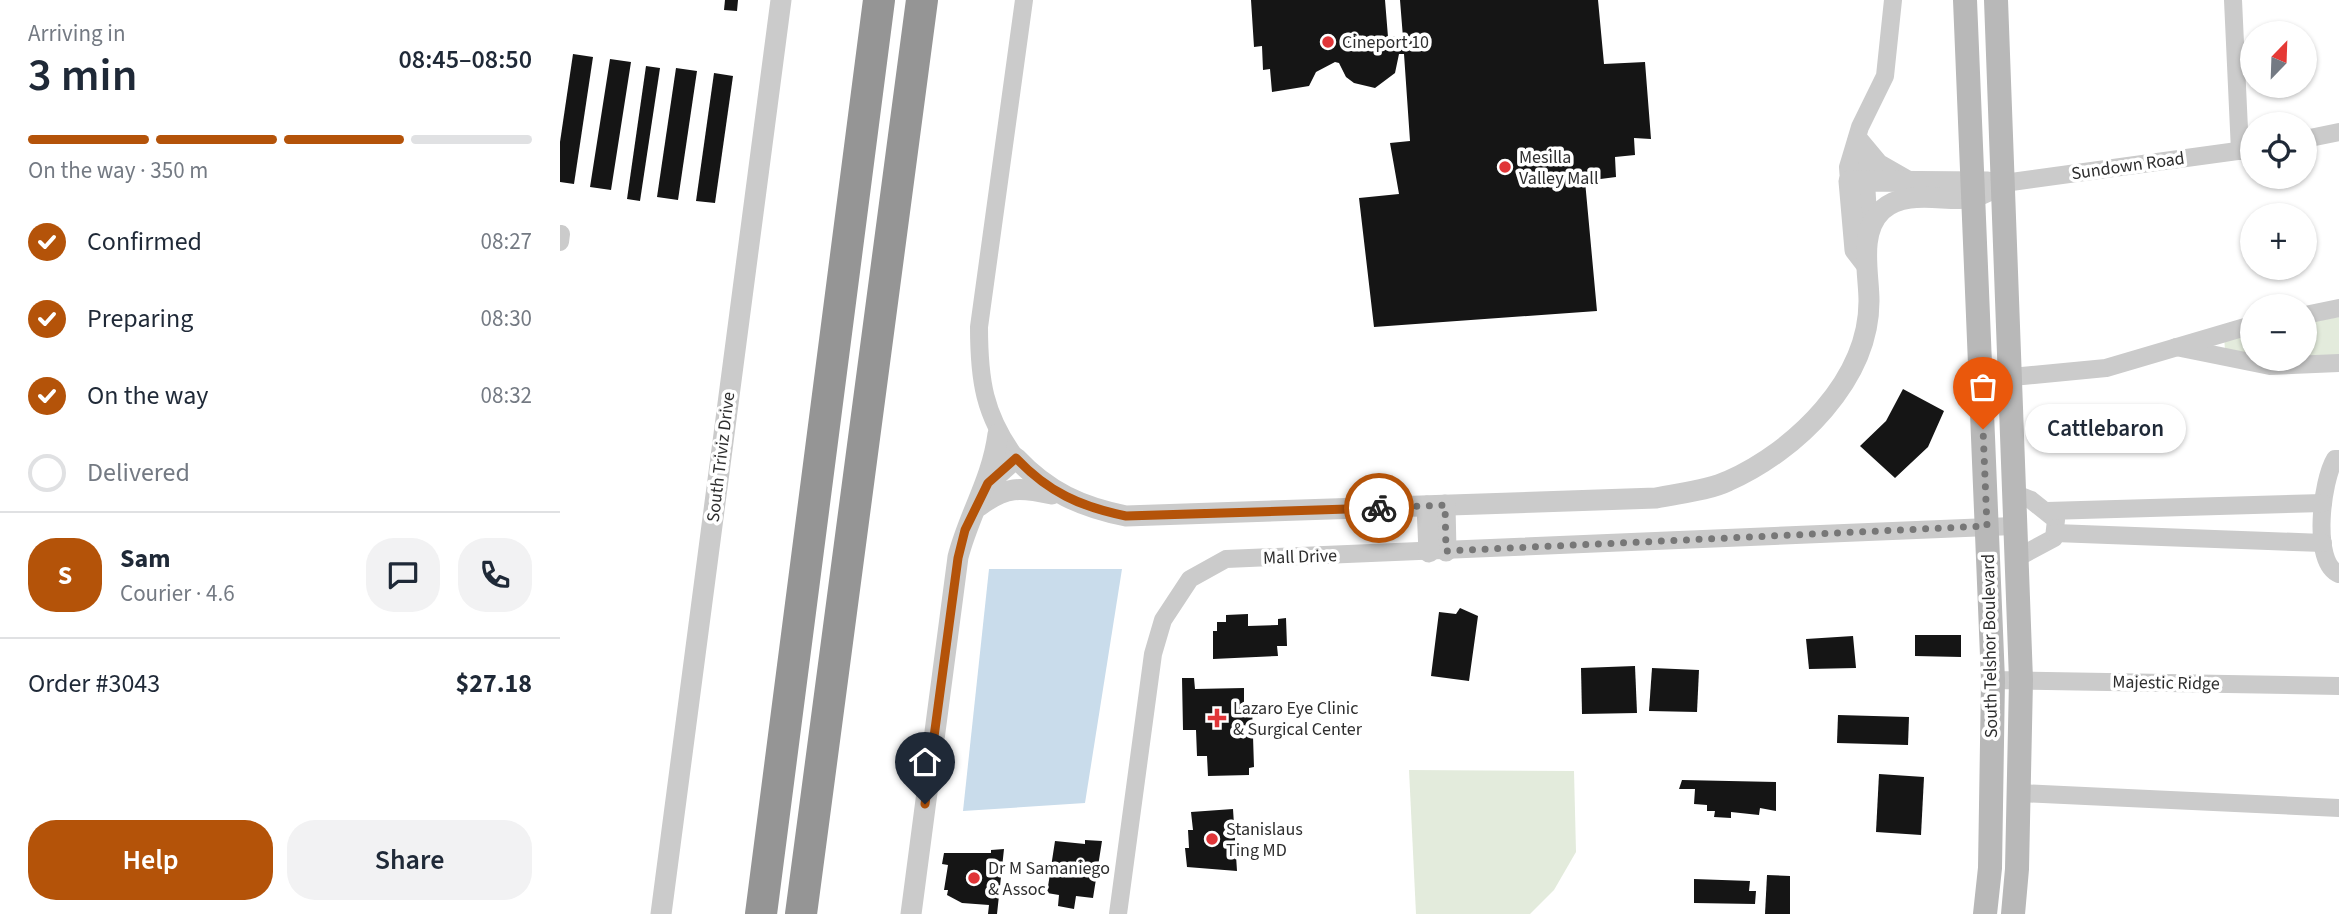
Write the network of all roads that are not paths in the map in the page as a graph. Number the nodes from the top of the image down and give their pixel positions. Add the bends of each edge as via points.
1 (781, 0) edge
2 (879, 0) edge
3 (922, 0) edge
4 (1024, 0) edge
5 (1893, 0) edge
6 (1965, 0) edge
7 (1996, 0) edge
8 (2233, 0) edge
9 (2243, 112) edge
10 (2339, 132) edge
11 (2317, 137) edge
12 (1857, 140) junction
13 (2240, 151) edge
14 (2004, 183) junction
15 (1908, 189) junction
16 (1972, 189) junction
17 (1858, 190) junction
18 (1869, 234) junction
19 (1865, 263) junction
20 (2339, 308) edge
21 (2317, 313) edge
22 (2240, 328) edge
23 (2175, 347) junction
24 (2339, 363) edge
25 (1982, 380) junction
26 (2010, 380) junction
27 (998, 434) junction
28 (2339, 459) edge
29 (1020, 463) junction
30 (993, 487) junction
31 (2013, 493) junction
32 (1059, 495) junction
33 (2323, 503) junction
34 (1436, 506) junction
35 (2047, 511) junction
36 (1987, 526) junction
37 (2013, 526) junction
38 (2055, 533) junction
39 (2323, 543) junction
40 (1438, 551) junction
41 (2015, 559) junction
42 (2339, 574) edge
43 (1993, 680) junction
44 (2021, 680) junction
45 (2339, 686) edge
46 (2019, 793) junction
47 (2339, 808) edge
48 (661, 914) edge
49 (761, 914) edge
50 (801, 914) edge
51 (911, 914) edge
52 (1118, 914) edge
53 (1985, 914) edge
54 (2013, 914) edge

1 - 48 street, South Triviz Drive
2 - 49 highway
3 - 50 highway
4 - 27 street via 979,327 979,375
5 - 12 street via 1885,76
6 - 16 main road, South Telshor Boulevard
7 - 14 main road, South Telshor Boulevard
8 - 9 street
10 - 11 street
12 - 15 street
12 - 17 street
13 - 14 street, Sundown Road
14 - 16 street, Sundown Road
14 - 26 main road, South Telshor Boulevard
15 - 16 street, Sundown Road
15 - 17 street, Sundown Road
15 - 18 street via 1882,211
16 - 25 main road, South Telshor Boulevard
17 - 18 street
17 - 19 street via 1855,250
18 - 19 street
19 - 34 street via 1869,302 1852,369 1828,405 1787,447 1727,482 1656,498
20 - 21 street
22 - 23 street
23 - 24 street via 2270,366
23 - 26 street via 2106,368
25 - 26 street
25 - 36 main road, South Telshor Boulevard
26 - 31 main road, South Telshor Boulevard
27 - 29 street
27 - 30 street
28 - 33 street via 2327,471
29 - 30 street
29 - 32 street
30 - 32 street
30 - 51 street via 965,530 958,558
31 - 35 street
31 - 37 main road, South Telshor Boulevard
32 - 34 street via 1126,516
33 - 35 street
33 - 39 street
34 - 40 street
35 - 38 street via 2056,520
36 - 37 street, Mall Drive
36 - 40 street, Mall Drive
36 - 43 main road, South Telshor Boulevard
37 - 41 main road, South Telshor Boulevard
38 - 39 street
38 - 41 street via 2037,550
39 - 42 street via 2323,557
40 - 52 street, Mall Drive via 1226,559 1190,579 1163,620 1153,654
41 - 44 main road, South Telshor Boulevard
43 - 44 street, Majestic Ridge
43 - 53 main road, South Telshor Boulevard
44 - 45 street, Majestic Ridge
44 - 46 main road, South Telshor Boulevard
46 - 47 street
46 - 54 main road, South Telshor Boulevard

